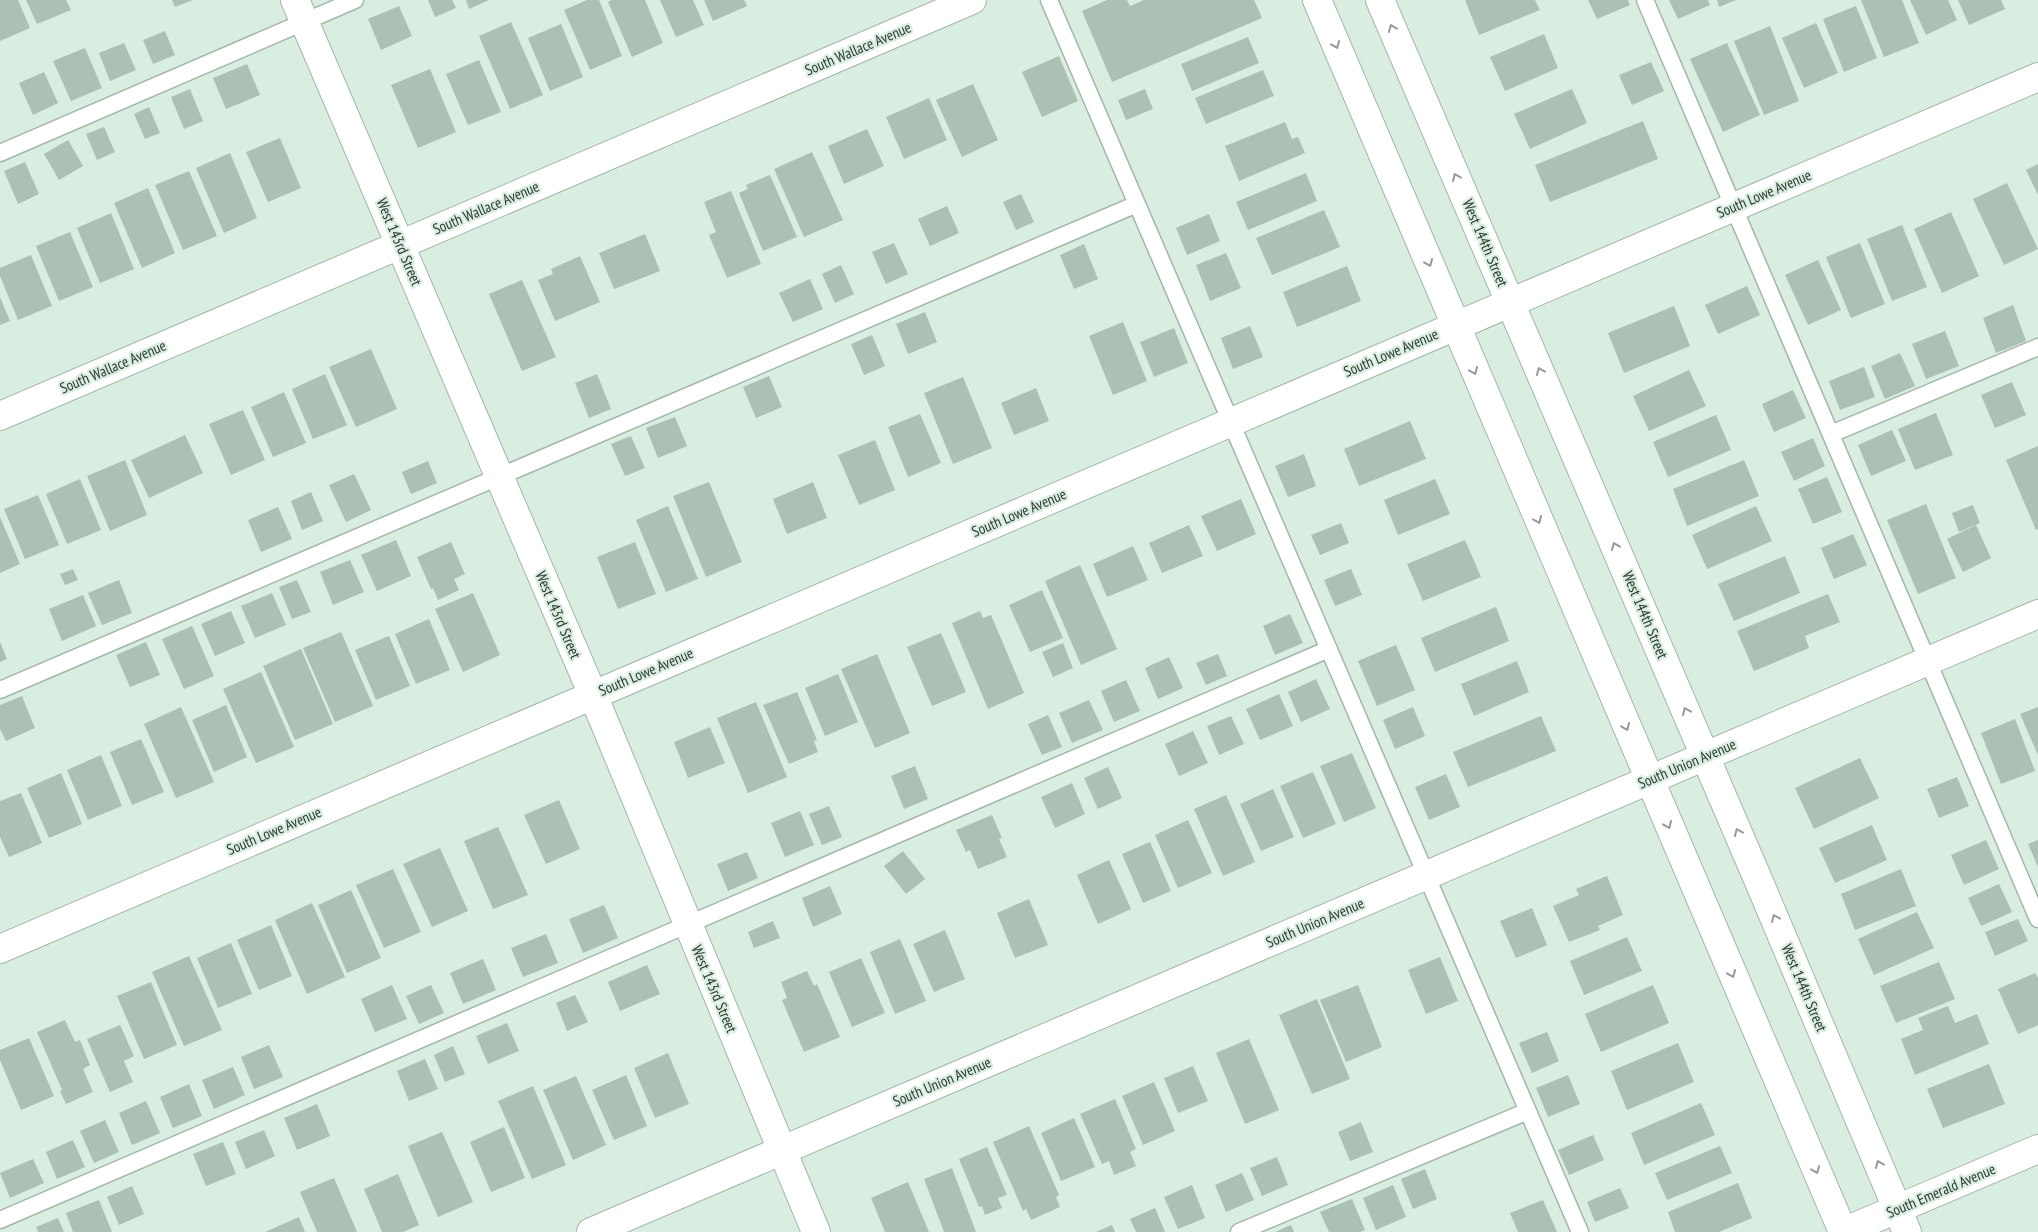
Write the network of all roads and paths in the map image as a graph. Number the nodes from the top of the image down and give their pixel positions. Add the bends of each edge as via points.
1 (355, 0) edge
2 (972, 0) edge
3 (1050, 0) edge
4 (1317, 0) edge
5 (1380, 0) edge
6 (1646, 0) edge
7 (299, 11) edge
8 (2038, 77) edge
9 (0, 153) edge
10 (1137, 204) junction
11 (1734, 207) junction
12 (400, 244) junction
13 (1510, 303) junction
14 (1455, 326) junction
15 (2038, 346) edge
16 (0, 416) edge
17 (1231, 422) junction
18 (1831, 434) junction
19 (499, 476) junction
20 (2038, 614) edge
21 (1329, 649) junction
22 (1928, 661) junction
23 (0, 690) edge
24 (593, 695) junction
25 (1705, 756) junction
26 (1649, 780) junction
27 (1426, 876) junction
28 (2032, 889) edge
29 (2038, 919) edge
30 (688, 925) junction
31 (0, 949) edge
32 (1528, 1111) junction
33 (2038, 1149) edge
34 (782, 1151) junction
35 (0, 1220) edge
36 (1902, 1220) edge
37 (591, 1232) edge
38 (816, 1232) edge
39 (1239, 1232) edge
40 (1580, 1232) edge
41 (1843, 1232) edge

1 - 7 lane
2 - 12 street, South Wallace Avenue
3 - 10 lane
4 -> 14 street
13 -> 5 street, West 144th Street
6 - 11 lane
7 - 9 lane
7 - 12 street, West 143rd Street
8 - 11 street, South Lowe Avenue
10 - 17 lane
10 - 19 lane
11 - 13 street, South Lowe Avenue
11 - 18 lane
12 - 16 street, South Wallace Avenue
12 - 19 street, West 143rd Street
13 - 14 street, South Lowe Avenue
25 -> 13 street, West 144th Street
14 - 17 street, South Lowe Avenue
14 -> 26 street
15 - 18 lane
17 - 21 lane
17 - 24 street, South Lowe Avenue
18 - 22 lane
19 - 23 lane
19 - 24 street, West 143rd Street
20 - 22 street, South Union Avenue
21 - 27 lane
21 - 30 lane
22 - 25 street, South Union Avenue
22 - 28 lane
24 - 30 street, West 143rd Street
24 - 31 street, South Lowe Avenue
25 - 26 street, South Union Avenue
36 -> 25 street, West 144th Street
26 - 27 street, South Union Avenue
26 -> 41 street
27 - 32 lane
27 - 34 street, South Union Avenue
28 - 29 lane
30 - 34 street, West 143rd Street
30 - 35 lane
32 - 39 lane
32 - 40 lane
33 - 36 street, South Emerald Avenue
34 - 37 street, South Union Avenue
34 - 38 street, West 143rd Street
36 - 41 street, South Emerald Avenue

